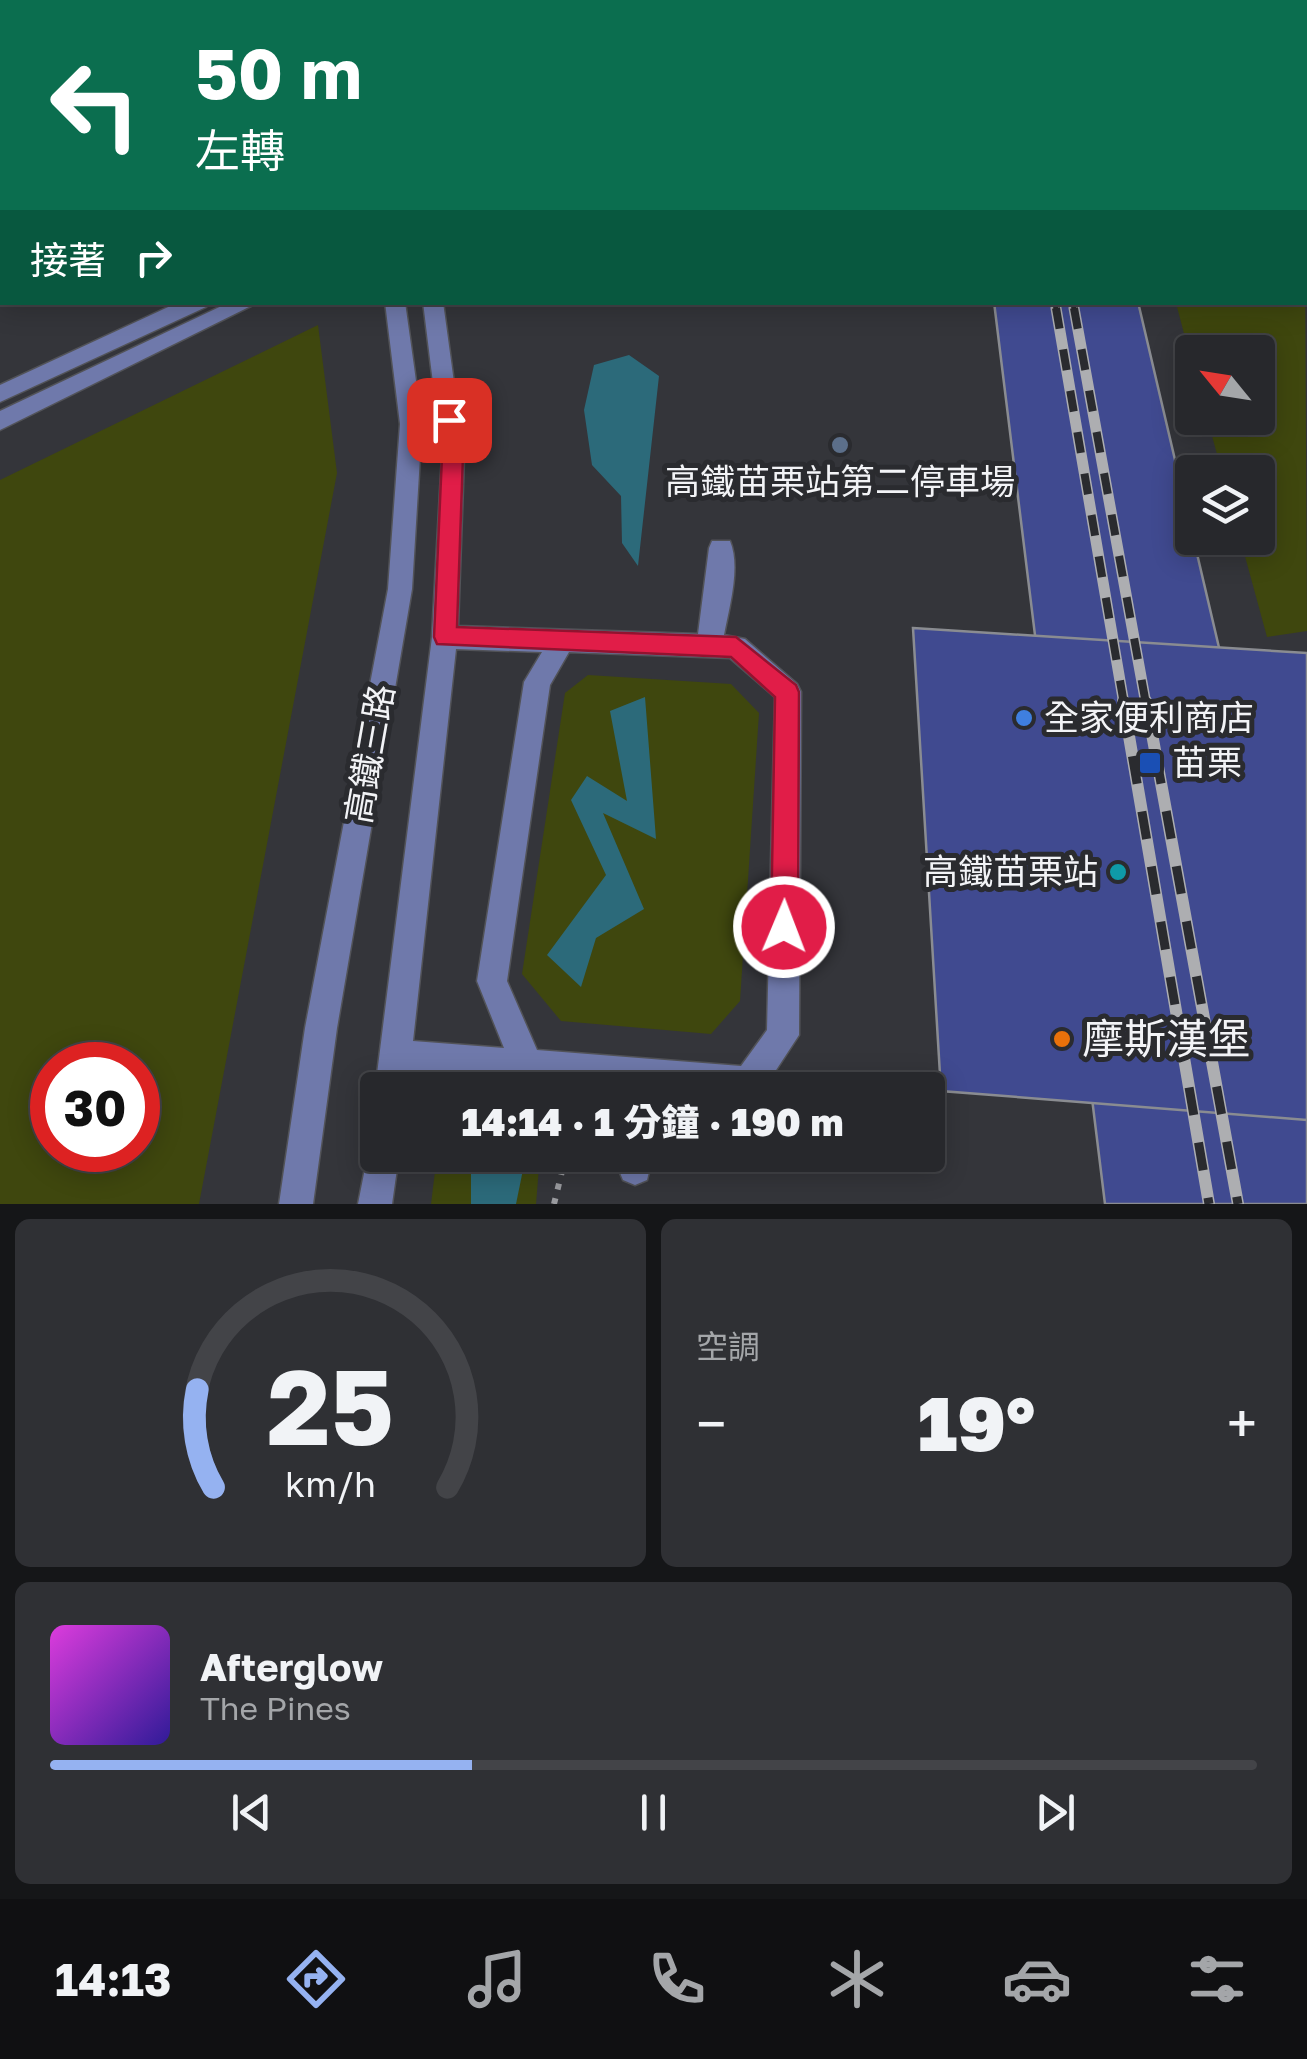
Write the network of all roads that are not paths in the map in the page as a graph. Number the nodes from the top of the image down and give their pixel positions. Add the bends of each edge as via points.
1 (193, 305) edge
2 (243, 305) edge
3 (396, 305) edge
4 (434, 305) edge
5 (0, 394) edge
6 (0, 421) edge
7 (722, 548) dead end
8 (445, 637) junction
9 (562, 642) junction
10 (709, 646) junction
11 (396, 1055) junction
12 (526, 1063) junction
13 (394, 1072) edge
14 (574, 1072) edge
15 (757, 1072) edge
16 (380, 1172) edge
17 (296, 1204) edge
18 (375, 1204) edge

1 - 5 street
2 - 6 street
3 - 17 street, 高鐵三路 via 411,424 400,589
4 - 8 street, 高鐵三路 via 453,456
7 - 10 street
8 - 9 street
8 - 11 street, 高鐵三路
9 - 10 street
9 - 12 street via 537,682 492,981
10 - 15 street via 736,647 788,692 783,1035
11 - 12 street
11 - 13 street, 高鐵三路
12 - 14 street
16 - 18 street

